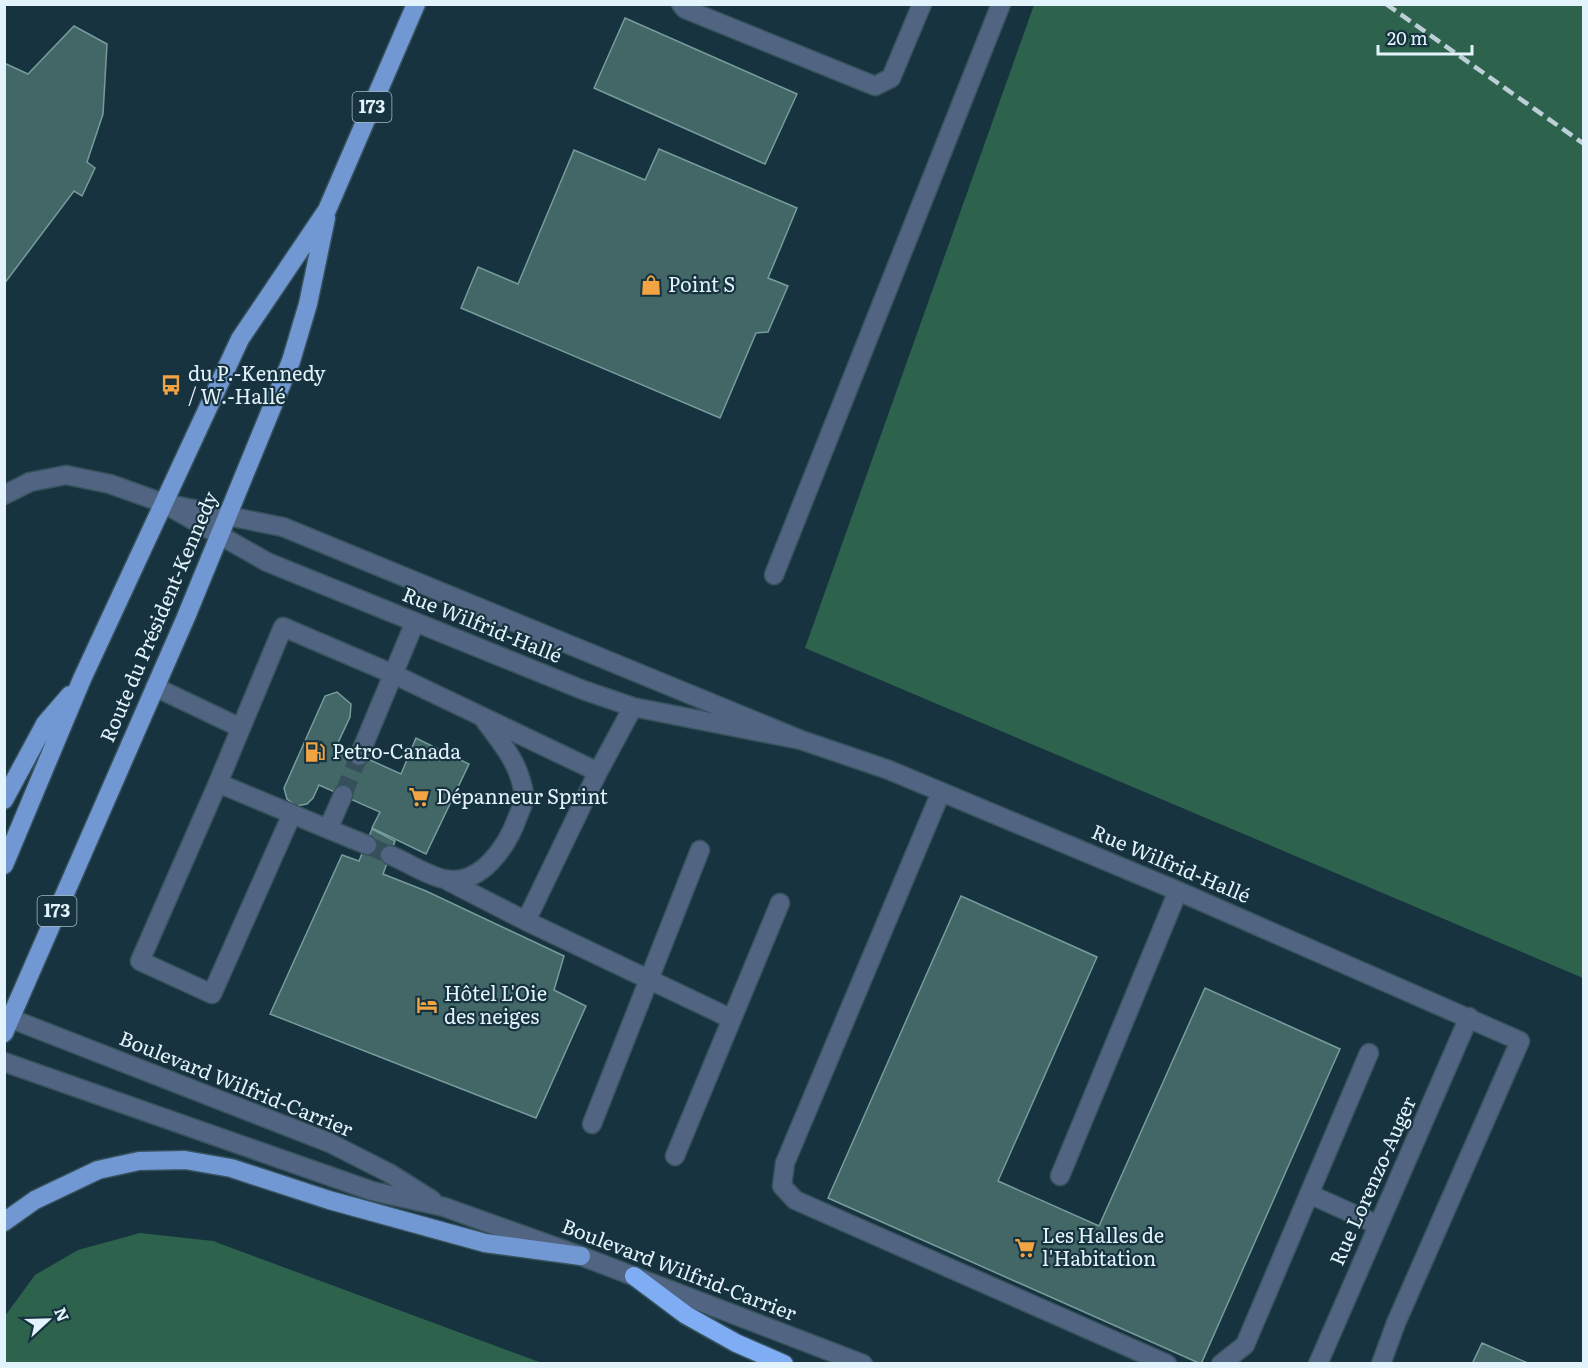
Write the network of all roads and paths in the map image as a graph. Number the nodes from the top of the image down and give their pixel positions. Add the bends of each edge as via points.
1 (416, 4) edge
2 (681, 4) edge
3 (922, 4) edge
4 (1001, 4) edge
5 (327, 210) junction
6 (4, 495) edge
7 (163, 503) junction
8 (227, 516) junction
9 (218, 537) junction
10 (774, 575) dead end
11 (415, 622) junction
12 (393, 674) junction
13 (82, 679) junction
14 (155, 687) junction
15 (633, 707) junction
16 (482, 717) junction
17 (240, 728) junction
18 (801, 740) junction
19 (359, 756) tunnel mouth
20 (598, 772) junction
21 (218, 783) junction
22 (941, 792) junction
23 (343, 795) tunnel mouth
24 (4, 800) edge
25 (292, 814) junction
26 (328, 829) junction
27 (366, 845) tunnel mouth
28 (700, 850) dead end
29 (390, 855) tunnel mouth
30 (4, 866) edge
31 (444, 879) junction
32 (1178, 891) junction
33 (780, 903) dead end
34 (526, 921) junction
35 (648, 979) junction
36 (1469, 1017) junction
37 (732, 1019) junction
38 (6, 1023) edge
39 (1370, 1053) dead end
40 (4, 1062) edge
41 (592, 1125) dead end
42 (675, 1156) dead end
43 (1060, 1176) dead end
44 (1309, 1194) junction
45 (444, 1207) junction
46 (4, 1222) edge
47 (1378, 1225) junction
48 (581, 1256) junction
49 (634, 1276) junction
50 (784, 1364) edge
51 (863, 1364) edge
52 (1167, 1364) edge
53 (1221, 1364) edge
54 (1318, 1364) edge
55 (1381, 1364) edge

1 - 5 main road, Route du Président-Kennedy / 173
2 - 3 street via 685,9 875,86 891,78
4 - 10 street
5 - 7 main road, Route du Président-Kennedy / 173 via 240,339
5 - 8 main road, Route du Président-Kennedy / 173 via 308,304 291,361
6 - 7 street, Rue Wilfrid-Hallé via 30,482 66,475 110,484
7 - 8 street, Rue Wilfrid-Hallé
7 - 9 street, Rue Wilfrid-Hallé
7 - 13 main road, Route du Président-Kennedy / 173
8 - 9 main road, Route du Président-Kennedy / 173
8 - 18 street, Rue Wilfrid-Hallé via 283,527
9 - 11 street, Rue Wilfrid-Hallé via 267,562
9 - 14 main road, Route du Président-Kennedy / 173
11 - 12 street
11 - 15 street, Rue Wilfrid-Hallé
12 - 16 street
12 - 17 street via 283,627
12 - 19 street
13 - 24 main road via 45,724
13 - 30 main road, Route du Président-Kennedy / 173
14 - 17 street
14 - 38 main road, Route du Président-Kennedy / 173
15 - 18 street, Rue Wilfrid-Hallé
15 - 20 street
16 - 20 street
16 - 31 street via 517,764 525,797 501,852 479,871 462,879
17 - 21 street
18 - 22 street, Rue Wilfrid-Hallé
20 - 34 street
21 - 25 street
21 - 25 street via 140,961 212,994
22 - 32 street, Rue Wilfrid-Hallé
22 - 52 street via 785,1163 782,1186 795,1200
23 - 26 street
25 - 26 street
26 - 27 street
28 - 35 street
29 - 31 street
31 - 34 street
32 - 36 street, Rue Wilfrid-Hallé
32 - 43 street
33 - 37 street
34 - 35 street
35 - 37 street
35 - 41 street
36 - 47 street, Rue Lorenzo-Auger
36 - 55 street, Rue Wilfrid-Hallé via 1520,1041
37 - 42 street
38 - 45 street, Boulevard Wilfrid-Carrier via 330,1143
39 - 44 street
40 - 45 street, Boulevard Wilfrid-Carrier via 372,1191
44 - 47 street
44 - 53 street via 1245,1345
45 - 48 street, Boulevard Wilfrid-Carrier
46 - 48 main road via 35,1200 98,1170 139,1161 185,1160 231,1168 474,1240
47 - 54 street, Rue Lorenzo-Auger
48 - 49 street, Boulevard Wilfrid-Carrier
49 - 50 highway via 686,1315
49 - 51 street, Boulevard Wilfrid-Carrier

